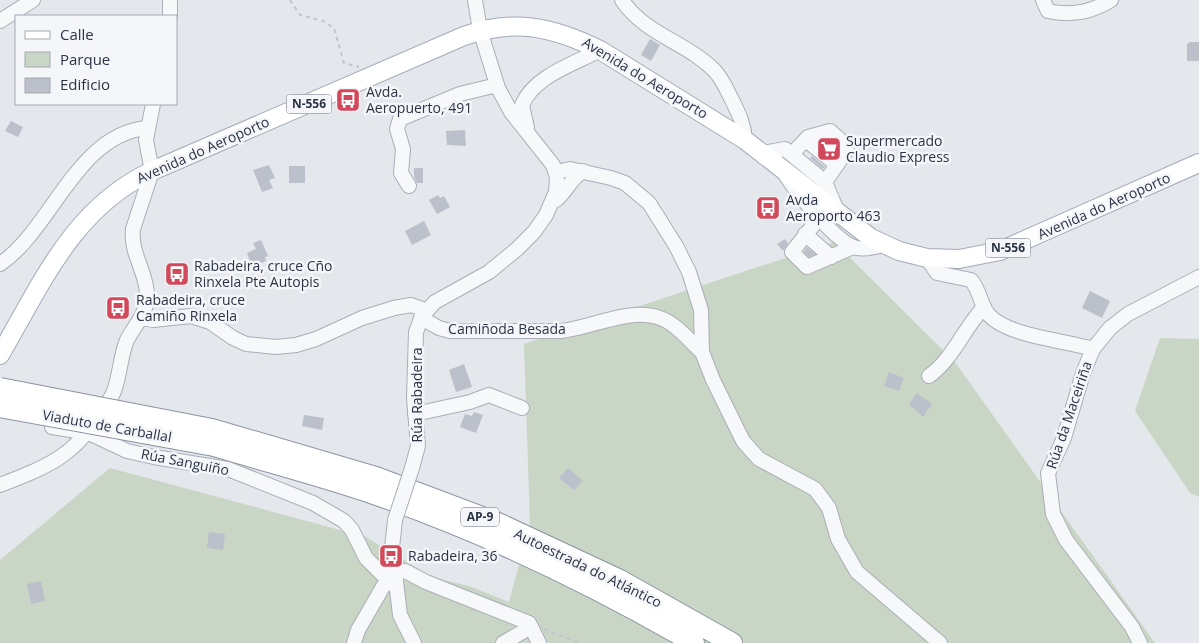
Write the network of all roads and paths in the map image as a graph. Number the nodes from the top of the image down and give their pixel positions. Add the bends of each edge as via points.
1 (33, 0) edge
2 (170, 0) edge
3 (290, 0) edge
4 (475, 0) edge
5 (622, 0) edge
6 (1043, 0) edge
7 (1111, 0) edge
8 (170, 15) edge
9 (0, 21) edge
10 (480, 30) junction
11 (600, 50) junction
12 (361, 71) dead end
13 (497, 85) junction
14 (153, 105) edge
15 (147, 128) junction
16 (528, 133) junction
17 (746, 140) junction
18 (806, 140) junction
19 (785, 160) junction
20 (1199, 163) edge
21 (837, 165) junction
22 (152, 171) junction
23 (583, 171) junction
24 (556, 172) junction
25 (825, 182) junction
26 (409, 186) dead end
27 (552, 203) junction
28 (839, 214) junction
29 (819, 218) junction
30 (805, 234) junction
31 (884, 245) junction
32 (853, 247) junction
33 (831, 257) junction
34 (927, 258) junction
35 (0, 264) edge
36 (1199, 277) edge
37 (984, 307) junction
38 (423, 314) junction
39 (142, 318) junction
40 (1093, 349) junction
41 (702, 352) junction
42 (0, 355) edge
43 (929, 376) dead end
44 (0, 388) edge
45 (0, 407) edge
46 (522, 408) dead end
47 (415, 414) junction
48 (0, 417) edge
49 (89, 434) junction
50 (213, 438) junction
51 (0, 485) edge
52 (396, 577) junction
53 (530, 625) junction
54 (354, 643) edge
55 (414, 643) edge
56 (503, 643) edge
57 (539, 643) edge
58 (579, 643) edge
59 (694, 643) edge
60 (732, 643) edge
61 (940, 643) edge
62 (1140, 643) edge

1 - 9 street
2 - 8 street
3 - 12 path via 300,15 323,21 334,28 344,63 356,65
4 - 10 street
5 - 17 street via 647,27 715,71 744,123
6 - 7 street via 1048,12 1055,13 1085,12
10 - 11 main road, Avenida do Aeroporto / N-556 via 500,26 546,29
10 - 13 street
10 - 22 main road, Avenida do Aeroporto / N-556
11 - 16 street via 550,76 532,91 522,105
11 - 17 main road, Avenida do Aeroporto / N-556
13 - 16 street via 504,102
13 - 26 street via 460,94 400,119 396,129 403,149 401,172
14 - 15 street
15 - 22 street
15 - 35 street via 128,131 99,148 23,242
16 - 24 street
17 - 19 main road, Avenida do Aeroporto / N-556 via 763,153
18 - 19 street
18 - 21 street
18 - 21 street via 830,131 846,145 847,150
19 - 25 street
19 - 28 main road, Avenida do Aeroporto / N-556
19 - 29 street via 813,213
20 - 34 main road, Avenida do Aeroporto / N-556 via 1000,251 959,259
21 - 25 street
22 - 39 street via 131,240 146,284 146,306
22 - 42 main road, Avenida do Aeroporto / N-556 via 116,191 77,228
23 - 24 street
23 - 27 street
23 - 41 street via 625,183 659,216 689,272 701,310
24 - 27 street via 556,192
25 - 28 street
27 - 38 street via 534,232 500,264
28 - 31 main road, Avenida do Aeroporto / N-556
29 - 30 street
29 - 32 street
30 - 33 street
30 - 33 street via 792,252 808,267
31 - 32 street via 864,249
31 - 34 main road, Avenida do Aeroporto / N-556
32 - 33 street
34 - 37 street via 937,273 972,280 979,289
36 - 40 street, Rúa da Maceiriña via 1128,314 1110,328
37 - 40 street via 996,320 1023,333
37 - 43 street via 965,336
38 - 39 street, Camiñoda Besada via 411,305 394,308 362,318 316,339 276,347 246,344 210,322 191,316
38 - 41 street, Camiñoda Besada via 439,328 450,331 561,331 602,321 646,316 660,318 678,329
38 - 47 street, Rúa Rabadeira via 416,332
39 - 49 street via 127,340 115,390
40 - 62 street, Rúa da Maceiriña via 1064,438 1048,473 1053,514 1066,540 1132,627
41 - 61 street via 743,441 759,459 815,490 829,508 838,539 856,572
44 - 50 highway, Viaduto de Carballal / AP-9, bridge
45 - 50 highway, Viaduto de Carballal / AP-9, bridge
46 - 47 street via 489,395
47 - 52 street, Rúa Rabadeira, bridge via 418,446 392,538
48 - 49 street, Rúa Sanguiño
49 - 51 street via 54,463
49 - 52 street, Rúa Sanguiño via 136,453 228,469 313,503 344,521 374,568 384,575
50 - 59 highway, Autoestrada do Atlántico / AP-9 via 375,494 492,541 620,600
50 - 60 highway, Autoestrada do Atlántico / AP-9 via 376,477 498,523 620,580
52 - 53 street via 406,571
52 - 54 street via 384,585
52 - 55 street, Rúa Rabadeira via 400,615
53 - 56 street
53 - 57 street
53 - 58 path

